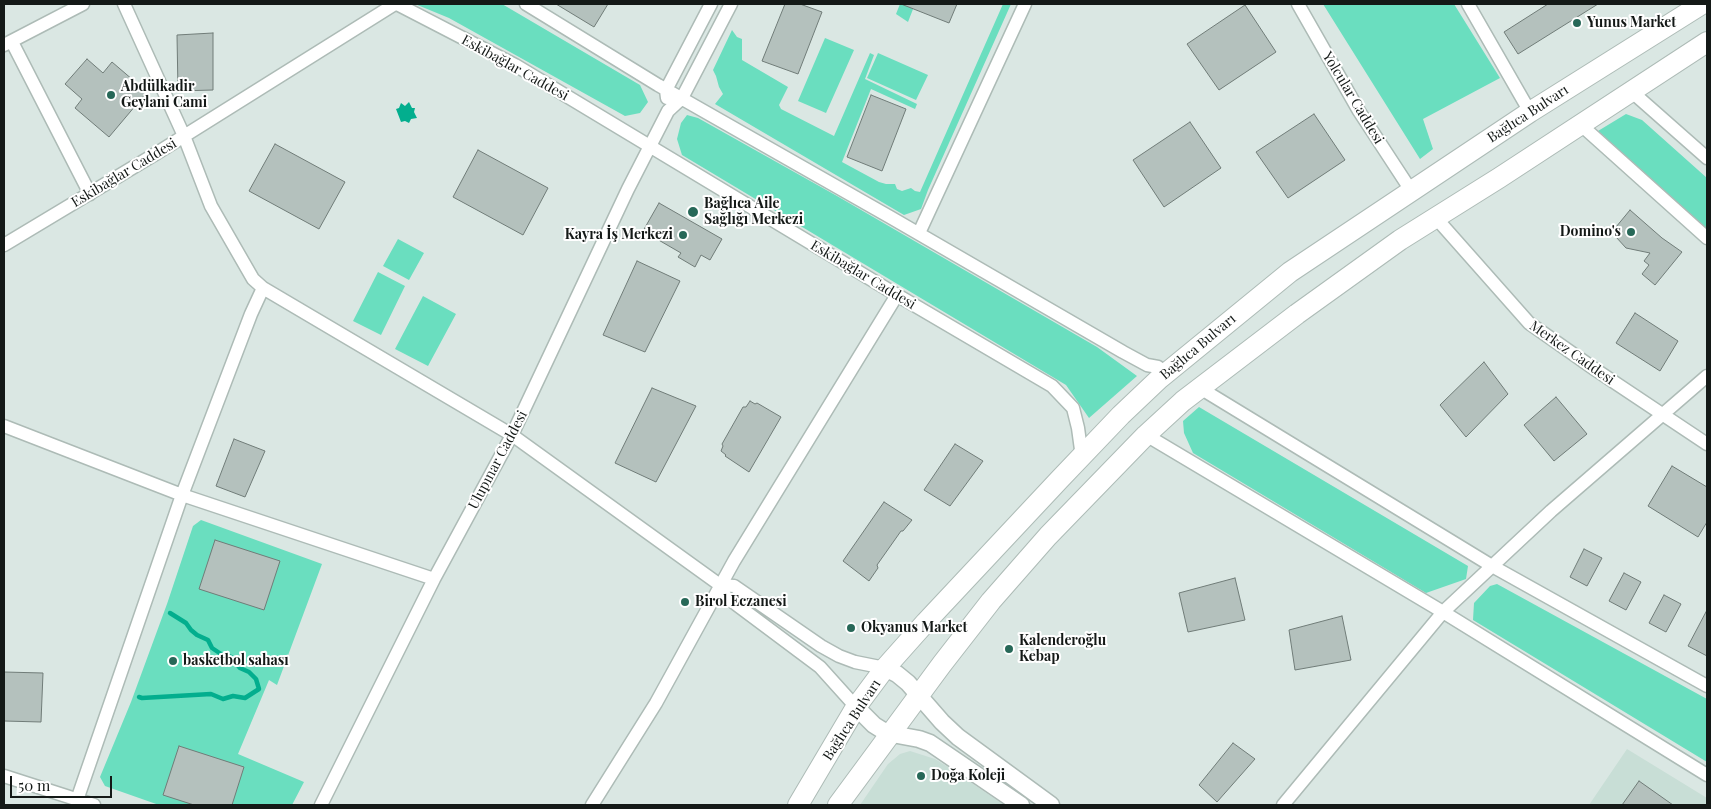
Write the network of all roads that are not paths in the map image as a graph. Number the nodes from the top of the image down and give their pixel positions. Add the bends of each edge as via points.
1 (83, 4) edge
2 (124, 4) edge
3 (396, 4) edge
4 (526, 4) edge
5 (711, 4) edge
6 (730, 4) edge
7 (1025, 4) edge
8 (1298, 4) edge
9 (1468, 4) edge
10 (1702, 4) edge
11 (1707, 42) edge
12 (8, 43) edge
13 (666, 90) junction
14 (1631, 92) junction
15 (682, 98) junction
16 (668, 111) junction
17 (1530, 112) junction
18 (1581, 125) junction
19 (184, 136) junction
20 (649, 147) junction
21 (1707, 158) edge
22 (1412, 192) junction
23 (90, 194) junction
24 (1436, 218) junction
25 (919, 233) junction
26 (1707, 238) edge
27 (4, 245) edge
28 (263, 288) junction
29 (897, 295) junction
30 (1166, 373) junction
31 (1707, 376) edge
32 (1200, 388) junction
33 (1663, 414) junction
34 (4, 426) edge
35 (512, 435) junction
36 (1146, 435) junction
37 (1707, 444) edge
38 (1082, 457) junction
39 (182, 495) junction
40 (1492, 566) junction
41 (434, 579) junction
42 (720, 585) junction
43 (1443, 612) junction
44 (885, 668) junction
45 (1707, 686) edge
46 (920, 696) junction
47 (856, 708) junction
48 (892, 734) junction
49 (1707, 775) edge
50 (4, 776) edge
51 (78, 800) junction
52 (94, 805) edge
53 (321, 805) edge
54 (592, 805) edge
55 (798, 805) edge
56 (838, 805) edge
57 (1021, 805) edge
58 (1051, 805) edge
59 (1283, 805) edge

1 - 12 street
2 - 19 street
3 - 19 street, Eskibağlar Caddesi
3 - 20 street, Eskibağlar Caddesi via 515,65
4 - 13 street
5 - 13 street
6 - 15 street, Ulupınar Caddesi
7 - 25 street
8 - 22 street, Yolcular Caddesi
9 - 17 street
10 - 17 main road, Bağlıca Bulvarı
11 - 14 main road
12 - 23 street
13 - 15 street
13 - 16 street
14 - 18 main road
14 - 21 street
15 - 16 street, Ulupınar Caddesi
15 - 25 street
16 - 20 street, Ulupınar Caddesi
17 - 22 main road, Bağlıca Bulvarı
18 - 24 main road
18 - 26 street
19 - 23 street, Eskibağlar Caddesi
19 - 28 street via 211,206 254,279
20 - 29 street, Eskibağlar Caddesi
20 - 35 street, Ulupınar Caddesi
22 - 30 main road, Bağlıca Bulvarı via 1290,272
23 - 27 street, Eskibağlar Caddesi
24 - 32 main road via 1400,240
24 - 33 street, Merkez Caddesi via 1529,323
25 - 30 street via 1123,352
28 - 35 street
28 - 39 street
29 - 38 street, Eskibağlar Caddesi via 1052,386 1072,408
29 - 42 street
30 - 38 main road, Bağlıca Bulvarı
31 - 33 street
32 - 36 main road
32 - 40 street
33 - 37 street, Merkez Caddesi
33 - 40 street via 1551,510
34 - 39 street
35 - 41 street, Ulupınar Caddesi
35 - 42 street
36 - 43 street
36 - 46 main road via 1048,536 991,601
38 - 44 main road, Bağlıca Bulvarı
39 - 41 street
39 - 51 street
40 - 43 street
40 - 45 street
41 - 53 street, Ulupınar Caddesi
42 - 44 street via 734,586 839,656
42 - 47 street via 725,596 820,667
42 - 54 street via 656,703
43 - 49 street
43 - 59 street
44 - 46 street via 897,674
44 - 47 main road, Bağlıca Bulvarı
46 - 48 main road
46 - 58 street via 958,737
47 - 48 street via 874,725
47 - 55 main road, Bağlıca Bulvarı
48 - 56 main road
48 - 57 street via 930,744
50 - 51 street
51 - 52 street

